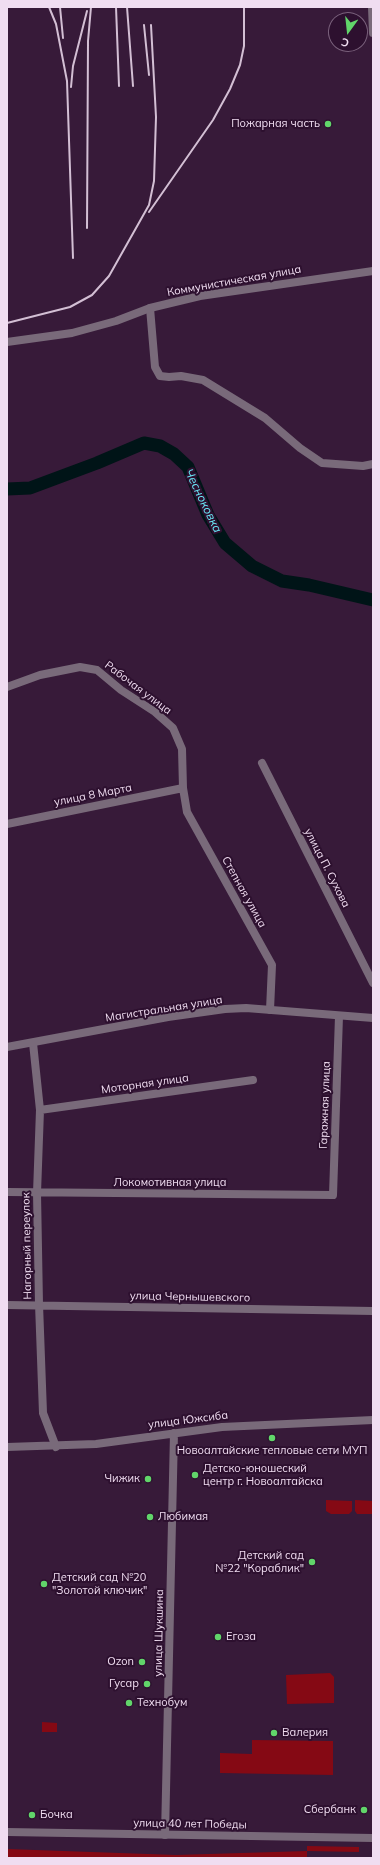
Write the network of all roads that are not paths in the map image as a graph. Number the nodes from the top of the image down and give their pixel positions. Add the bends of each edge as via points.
1 (372, 7) edge
2 (373, 33) edge
3 (373, 271) edge
4 (150, 308) junction
5 (7, 342) edge
6 (373, 464) edge
7 (7, 688) edge
8 (262, 762) dead end
9 (183, 788) junction
10 (7, 824) edge
11 (373, 982) edge
12 (270, 1010) junction
13 (339, 1016) junction
14 (373, 1018) edge
15 (33, 1043) junction
16 (7, 1047) edge
17 (253, 1080) dead end
18 (40, 1110) junction
19 (7, 1192) edge
20 (37, 1193) junction
21 (333, 1194) joint
22 (7, 1304) edge
23 (38, 1304) junction
24 (373, 1311) edge
25 (373, 1420) edge
26 (174, 1432) junction
27 (7, 1447) edge
28 (56, 1447) junction
29 (7, 1832) edge
30 (165, 1835) junction
31 (373, 1838) edge

1 - 2 street
3 - 4 street, Коммунистическая улица via 200,296
4 - 5 street, Коммунистическая улица via 116,321 72,333
4 - 6 street via 155,367 160,376 203,380 265,418 322,463 363,466
7 - 9 street, Рабочая улица via 47,674 80,667 97,670 173,728 182,749
8 - 11 street, улица П. Сухова
9 - 10 street, улица 8 Марта
9 - 12 street, Степная улица via 187,812 272,965
12 - 13 street, Магистральная улица
12 - 15 street, Магистральная улица via 246,1008 200,1012
13 - 14 street, Магистральная улица
13 - 21 street, Гаражная улица
15 - 16 street, Магистральная улица
15 - 18 street, Нагорный переулок
17 - 18 street, Моторная улица
18 - 20 street, Нагорный переулок
19 - 20 street, Локомотивная улица
20 - 21 street, Локомотивная улица
20 - 23 street, Нагорный переулок
22 - 23 street, улица Чернышевского
23 - 24 street, улица Чернышевского
23 - 28 street, Нагорный переулок via 43,1414
25 - 26 street, улица Южсиба via 222,1427
26 - 28 street, улица Южсиба via 96,1444
26 - 30 street, улица Шукшина
27 - 28 street, улица Южсиба
29 - 30 street, улица 40 лет Победы
30 - 31 street, улица 40 лет Победы

